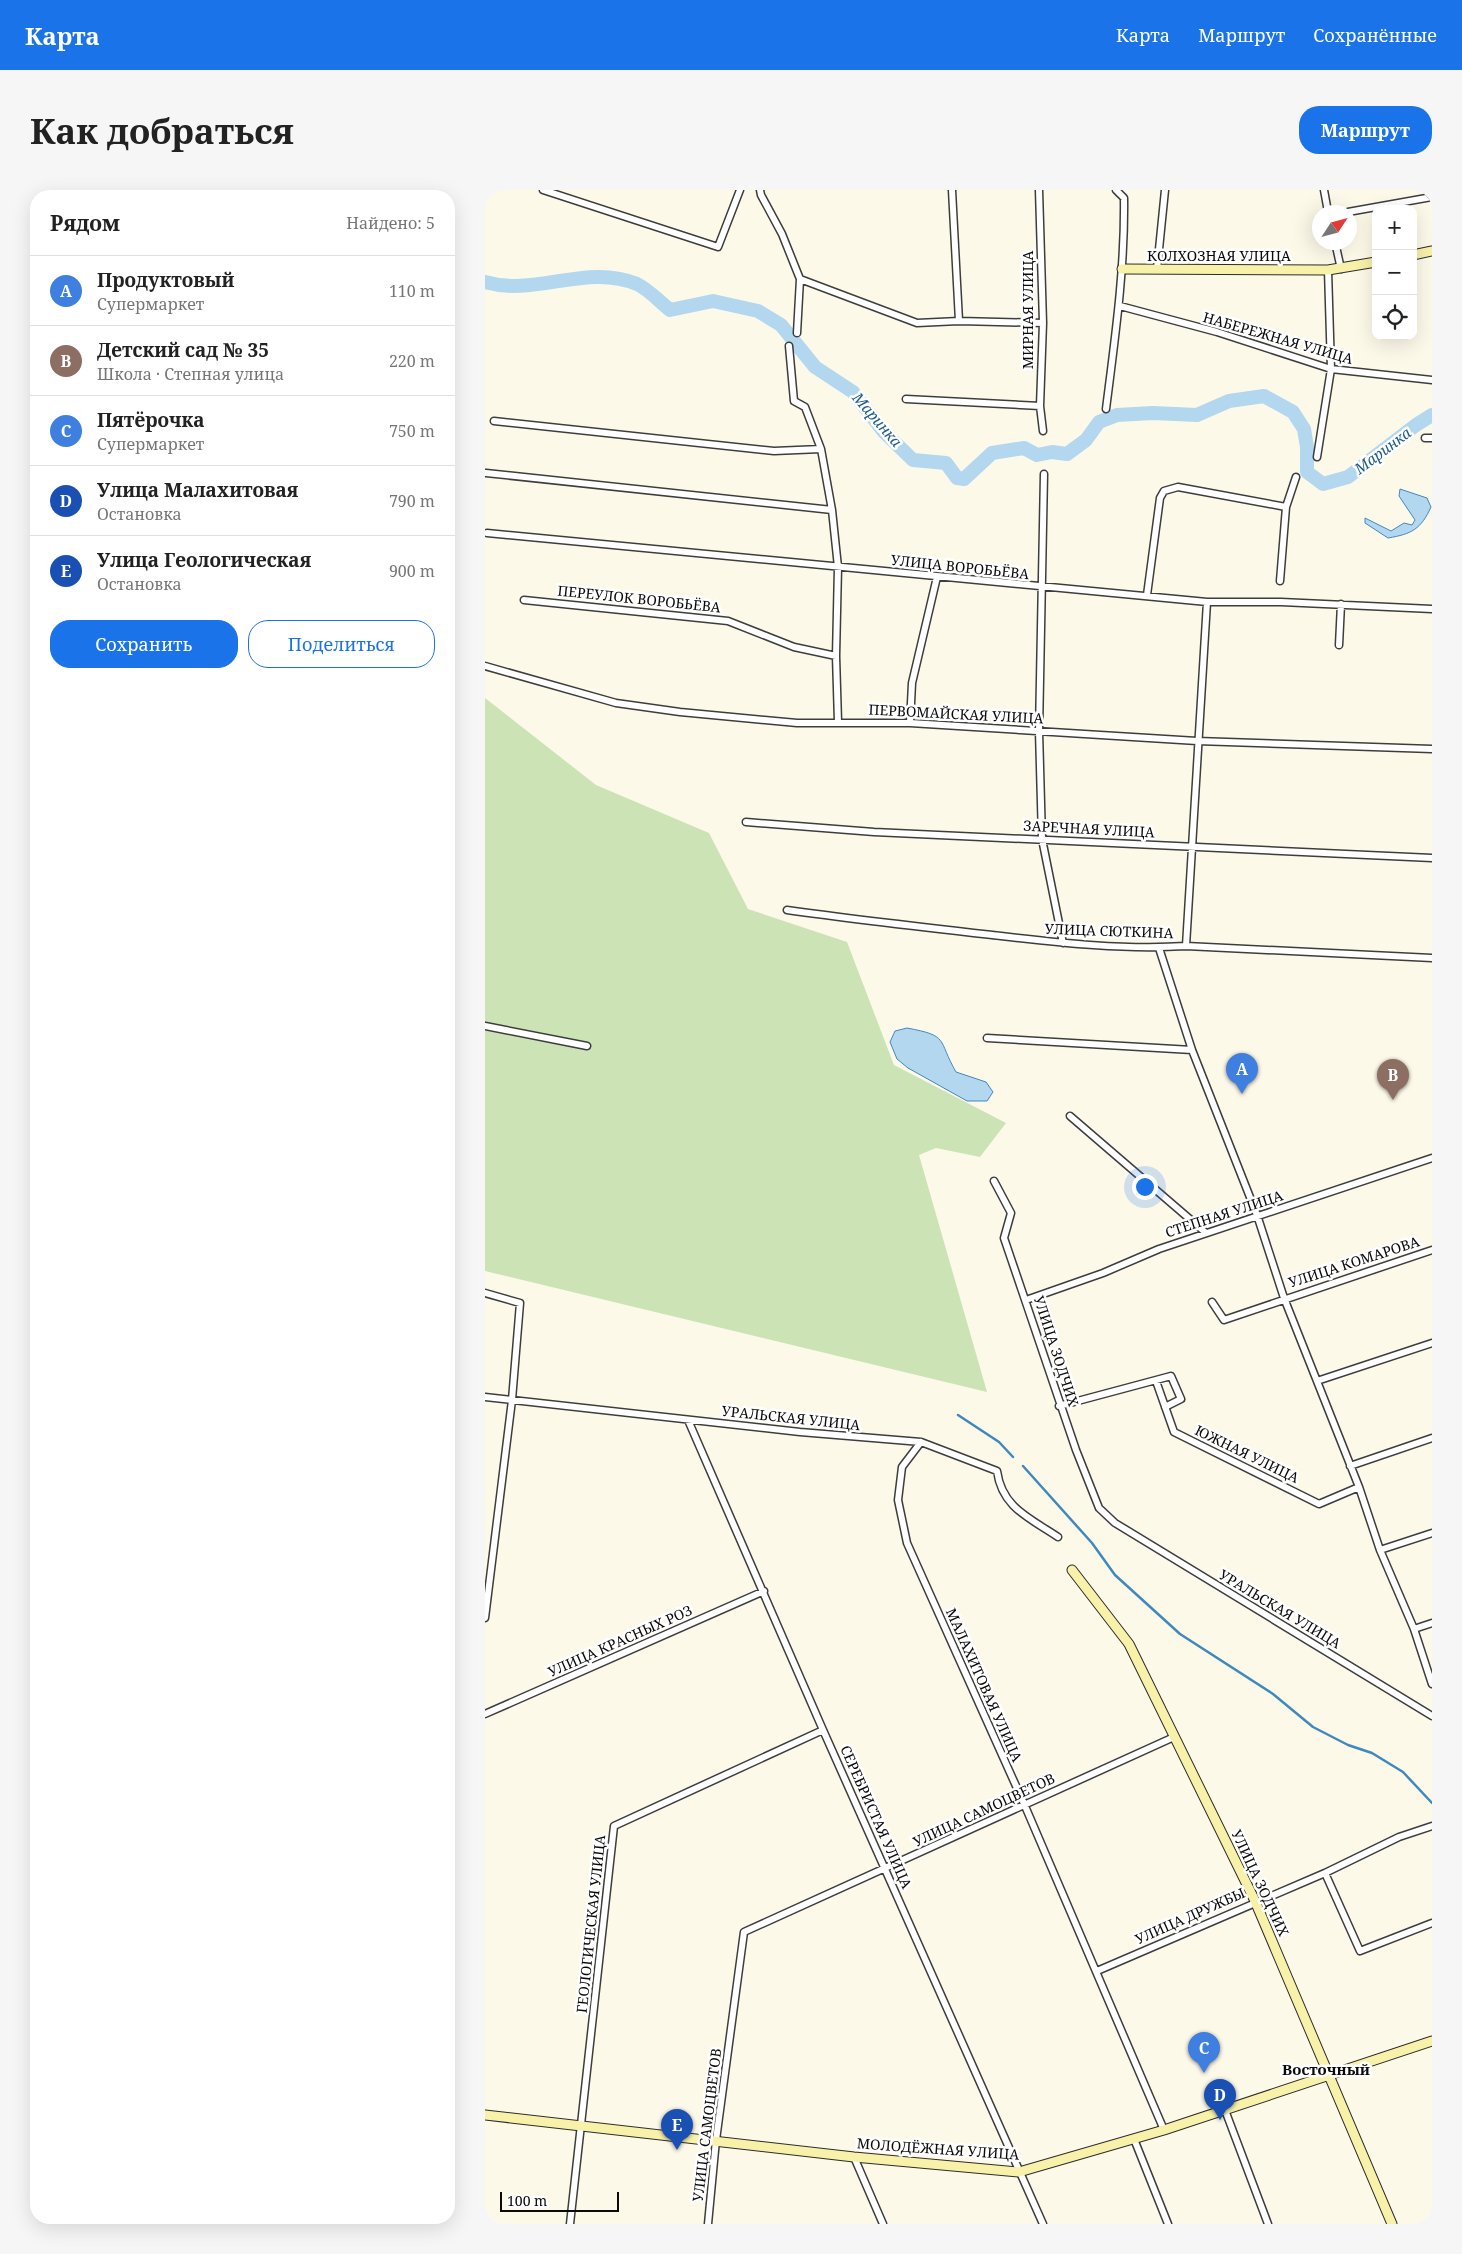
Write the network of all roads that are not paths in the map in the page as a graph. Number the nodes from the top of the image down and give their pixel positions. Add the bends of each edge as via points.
1 (543, 190) edge
2 (740, 190) edge
3 (761, 190) edge
4 (952, 190) edge
5 (1039, 190) edge
6 (1116, 190) edge
7 (1165, 190) edge
8 (1324, 190) edge
9 (1432, 197) edge
10 (1327, 205) edge
11 (1357, 210) edge
12 (1337, 250) edge
13 (1432, 251) edge
14 (1417, 254) edge
15 (1372, 263) edge
16 (1122, 269) junction
17 (1157, 269) junction
18 (1341, 269) junction
19 (1328, 270) junction
20 (800, 279) junction
21 (1120, 306) junction
22 (959, 321) junction
23 (1043, 323) junction
24 (797, 333) dead end
25 (789, 346) dead end
26 (1331, 369) junction
27 (1432, 380) edge
28 (905, 398) dead end
29 (1039, 406) junction
30 (1106, 409) dead end
31 (494, 421) dead end
32 (1043, 431) dead end
33 (1425, 438) dead end
34 (1432, 438) edge
35 (821, 449) junction
36 (1317, 457) dead end
37 (486, 473) dead end
38 (1044, 474) dead end
39 (1296, 477) dead end
40 (1286, 507) junction
41 (832, 510) junction
42 (487, 533) dead end
43 (839, 567) junction
44 (937, 577) junction
45 (1280, 581) dead end
46 (1042, 587) junction
47 (1147, 595) junction
48 (524, 600) dead end
49 (1207, 602) junction
50 (1341, 604) junction
51 (1432, 609) edge
52 (1339, 645) dead end
53 (836, 656) junction
54 (485, 666) edge
55 (838, 722) junction
56 (910, 723) junction
57 (1039, 731) junction
58 (1197, 741) junction
59 (1432, 750) edge
60 (745, 822) dead end
61 (1042, 839) junction
62 (1193, 846) junction
63 (1432, 858) edge
64 (787, 910) dead end
65 (1063, 943) junction
66 (1187, 946) junction
67 (1159, 948) junction
68 (1432, 958) edge
69 (485, 1026) edge
70 (987, 1038) dead end
71 (587, 1046) dead end
72 (1192, 1050) junction
73 (1070, 1116) dead end
74 (1432, 1158) edge
75 (994, 1181) dead end
76 (1257, 1215) junction
77 (1206, 1232) junction
78 (1432, 1250) edge
79 (485, 1293) edge
80 (1284, 1298) junction
81 (1026, 1300) junction
82 (1211, 1302) dead end
83 (1432, 1343) edge
84 (1156, 1381) junction
85 (1317, 1381) junction
86 (485, 1397) edge
87 (512, 1400) junction
88 (1059, 1406) junction
89 (1165, 1407) junction
90 (689, 1420) junction
91 (1432, 1438) edge
92 (921, 1442) junction
93 (1350, 1466) junction
94 (1359, 1487) junction
95 (1115, 1523) joint
96 (1432, 1533) edge
97 (1058, 1537) dead end
98 (1380, 1550) junction
99 (488, 1563) edge
100 (1072, 1570) dead end
101 (765, 1591) junction
102 (485, 1618) edge
103 (1432, 1623) edge
104 (1414, 1629) junction
105 (1432, 1684) edge
106 (485, 1714) edge
107 (1432, 1716) edge
108 (823, 1730) junction
109 (1175, 1737) junction
110 (1025, 1806) junction
111 (1432, 1826) edge
112 (885, 1869) junction
113 (1325, 1873) junction
114 (1255, 1901) junction
115 (1432, 1923) edge
116 (1097, 1971) junction
117 (1432, 2041) edge
118 (1328, 2075) junction
119 (1225, 2110) junction
120 (485, 2115) edge
121 (580, 2125) junction
122 (1164, 2130) junction
123 (1134, 2139) junction
124 (716, 2140) junction
125 (854, 2157) junction
126 (1019, 2172) junction
127 (570, 2224) edge
128 (708, 2224) edge
129 (883, 2224) edge
130 (1043, 2224) edge
131 (1168, 2224) edge
132 (1268, 2224) edge
133 (1392, 2224) edge

1 - 2 street via 719,247
3 - 20 street
4 - 22 street
5 - 23 street, МИРНАЯ УЛИЦА
6 - 16 street via 1124,198
7 - 17 street
8 - 10 street
9 - 11 street
12 - 18 street
13 - 14 street
15 - 18 street, КОЛХОЗНАЯ УЛИЦА
16 - 17 street, КОЛХОЗНАЯ УЛИЦА
16 - 21 street
17 - 19 street, КОЛХОЗНАЯ УЛИЦА
18 - 19 street, КОЛХОЗНАЯ УЛИЦА
19 - 26 street
20 - 22 street via 917,323
20 - 24 street
21 - 26 street, НАБЕРЕЖНАЯ УЛИЦА via 1217,332
21 - 30 street
22 - 23 street
23 - 29 street, МИРНАЯ УЛИЦА
25 - 35 street via 794,401 805,407
26 - 27 street, НАБЕРЕЖНАЯ УЛИЦА
26 - 36 street
28 - 29 street
29 - 32 street, МИРНАЯ УЛИЦА
31 - 35 street via 774,451
33 - 34 street
35 - 41 street
37 - 41 street
38 - 46 street
39 - 40 street
40 - 45 street
40 - 47 street via 1178,487 1164,491 1160,498
41 - 43 street
42 - 43 street, УЛИЦА ВОРОБЬЁВА
43 - 44 street, УЛИЦА ВОРОБЬЁВА
43 - 53 street
44 - 46 street, УЛИЦА ВОРОБЬЁВА
44 - 56 street via 912,683
46 - 47 street, УЛИЦА ВОРОБЬЁВА
46 - 57 street
47 - 49 street, УЛИЦА ВОРОБЬЁВА
48 - 53 street, ПЕРЕУЛОК ВОРОБЬЁВА via 728,621 794,647
49 - 50 street, УЛИЦА ВОРОБЬЁВА
49 - 58 street
50 - 51 street, УЛИЦА ВОРОБЬЁВА
50 - 52 street
53 - 55 street
54 - 55 street, ПЕРВОМАЙСКАЯ УЛИЦА via 616,703 797,723
55 - 56 street, ПЕРВОМАЙСКАЯ УЛИЦА
56 - 57 street, ПЕРВОМАЙСКАЯ УЛИЦА
57 - 58 street, ПЕРВОМАЙСКАЯ УЛИЦА
57 - 61 street
58 - 59 street, ПЕРВОМАЙСКАЯ УЛИЦА
58 - 62 street
60 - 61 street, ЗАРЕЧНАЯ УЛИЦА via 874,832
61 - 62 street, ЗАРЕЧНАЯ УЛИЦА
61 - 65 street
62 - 63 street, ЗАРЕЧНАЯ УЛИЦА
62 - 66 street
64 - 65 street, УЛИЦА СЮТКИНА
65 - 67 street, УЛИЦА СЮТКИНА
66 - 67 street, УЛИЦА СЮТКИНА
66 - 68 street, УЛИЦА СЮТКИНА
67 - 72 street
69 - 71 street
70 - 72 street
72 - 76 street
73 - 77 street
74 - 76 street, СТЕПНАЯ УЛИЦА
75 - 81 street, УЛИЦА ЗОДЧИХ via 1011,1213 1004,1238
76 - 77 street, СТЕПНАЯ УЛИЦА
76 - 80 street
77 - 81 street, СТЕПНАЯ УЛИЦА
78 - 80 street, УЛИЦА КОМАРОВА
79 - 87 street via 520,1303
80 - 82 street, УЛИЦА КОМАРОВА via 1225,1320
80 - 85 street
81 - 88 street, УЛИЦА ЗОДЧИХ
83 - 85 street
84 - 88 street
84 - 89 street, ЮЖНАЯ УЛИЦА
84 - 89 street via 1171,1376 1181,1399
85 - 93 street
86 - 87 street, УРАЛЬСКАЯ УЛИЦА
87 - 90 street, УРАЛЬСКАЯ УЛИЦА
87 - 99 street
88 - 95 street, УЛИЦА ЗОДЧИХ via 1099,1508
89 - 94 street, ЮЖНАЯ УЛИЦА via 1174,1432 1319,1504
90 - 92 street, УРАЛЬСКАЯ УЛИЦА
90 - 101 street, СЕРЕБРИСТАЯ УЛИЦА
91 - 93 street
92 - 97 street, УРАЛЬСКАЯ УЛИЦА via 997,1471 999,1487 1012,1506
92 - 110 street, МАЛАХИТОВАЯ УЛИЦА via 902,1467 898,1500 907,1543
93 - 94 street
94 - 98 street
95 - 107 street, УРАЛЬСКАЯ УЛИЦА
96 - 98 street
98 - 104 street
99 - 102 street
100 - 109 street, УЛИЦА ЗОДЧИХ via 1129,1644
101 - 106 street, УЛИЦА КРАСНЫХ РОЗ
101 - 108 street, СЕРЕБРИСТАЯ УЛИЦА
103 - 104 street
104 - 105 street
108 - 112 street, СЕРЕБРИСТАЯ УЛИЦА
108 - 121 street, ГЕОЛОГИЧЕСКАЯ УЛИЦА via 614,1826
109 - 110 street, УЛИЦА САМОЦВЕТОВ
109 - 114 street, УЛИЦА ЗОДЧИХ
110 - 112 street, УЛИЦА САМОЦВЕТОВ
110 - 116 street, МАЛАХИТОВАЯ УЛИЦА
111 - 113 street, УЛИЦА ДРУЖБЫ via 1399,1837
112 - 124 street, УЛИЦА САМОЦВЕТОВ via 744,1932
112 - 126 street, СЕРЕБРИСТАЯ УЛИЦА
113 - 114 street, УЛИЦА ДРУЖБЫ
113 - 115 street via 1360,1951
114 - 116 street, УЛИЦА ДРУЖБЫ
114 - 118 street, УЛИЦА ЗОДЧИХ
116 - 122 street, МАЛАХИТОВАЯ УЛИЦА
117 - 118 street, МОЛОДЁЖНАЯ УЛИЦА
118 - 119 street, МОЛОДЁЖНАЯ УЛИЦА
118 - 133 street, УЛИЦА ЗОДЧИХ
119 - 122 street, МОЛОДЁЖНАЯ УЛИЦА
119 - 132 street
120 - 121 street, МОЛОДЁЖНАЯ УЛИЦА
121 - 124 street, МОЛОДЁЖНАЯ УЛИЦА
121 - 127 street, ГЕОЛОГИЧЕСКАЯ УЛИЦА
122 - 123 street, МОЛОДЁЖНАЯ УЛИЦА
123 - 126 street, МОЛОДЁЖНАЯ УЛИЦА
123 - 131 street
124 - 125 street, МОЛОДЁЖНАЯ УЛИЦА
124 - 128 street, УЛИЦА САМОЦВЕТОВ
125 - 126 street, МОЛОДЁЖНАЯ УЛИЦА
125 - 129 street
126 - 130 street, СЕРЕБРИСТАЯ УЛИЦА

